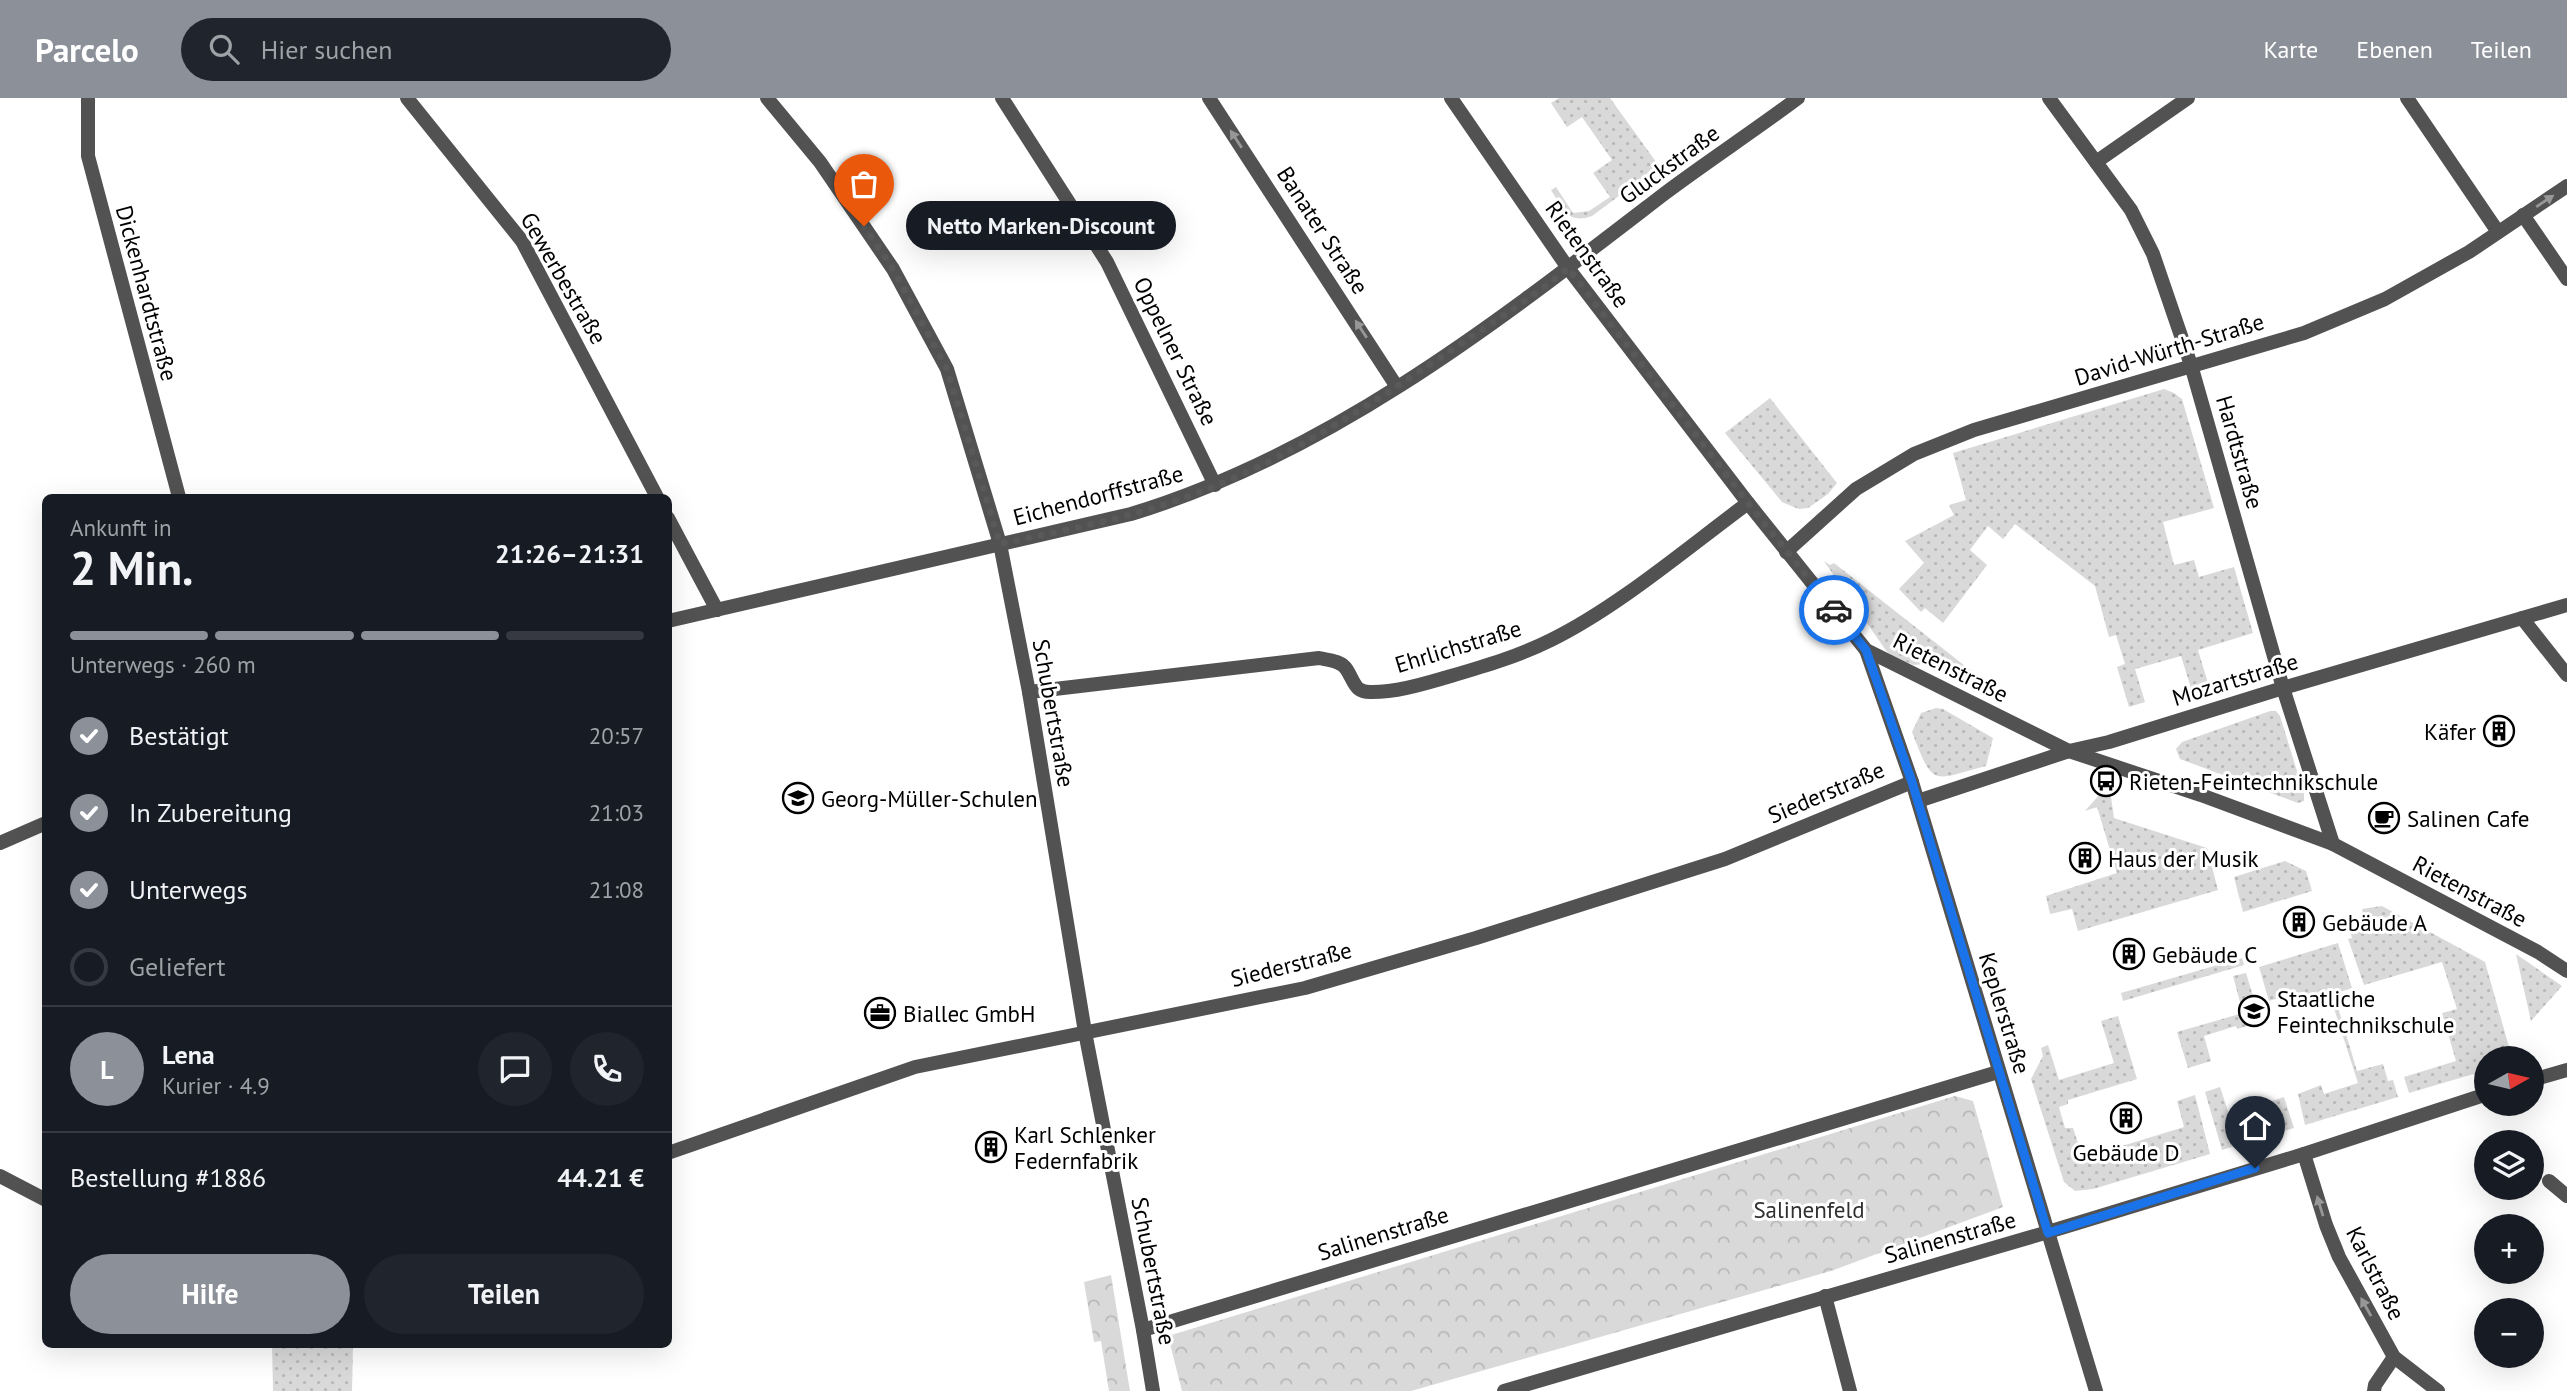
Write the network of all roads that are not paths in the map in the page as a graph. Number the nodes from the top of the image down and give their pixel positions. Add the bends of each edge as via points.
1 (88, 98) edge
2 (407, 98) edge
3 (767, 98) edge
4 (1002, 98) edge
5 (1209, 98) edge
6 (1451, 98) edge
7 (1798, 98) edge
8 (2049, 98) edge
9 (2188, 98) edge
10 (2407, 98) edge
11 (2096, 162) junction
12 (2567, 186) edge
13 (2523, 215) junction
14 (2498, 232) junction
15 (1568, 268) junction
16 (2567, 279) edge
17 (2191, 365) junction
18 (1397, 387) junction
19 (1215, 485) junction
20 (178, 494) edge
21 (655, 494) edge
22 (1748, 503) junction
23 (672, 526) edge
24 (1000, 544) junction
25 (1786, 552) junction
26 (2567, 605) edge
27 (717, 610) junction
28 (2522, 618) junction
29 (672, 620) edge
30 (1866, 650) junction
31 (2567, 675) edge
32 (2283, 688) junction
33 (1029, 692) junction
34 (2068, 751) junction
35 (1912, 782) junction
36 (1918, 801) junction
37 (42, 826) edge
38 (0, 843) edge
39 (2333, 844) junction
40 (2567, 971) edge
41 (1085, 1032) junction
42 (2567, 1070) edge
43 (1998, 1072) junction
44 (2544, 1077) edge
45 (2474, 1098) edge
46 (672, 1152) edge
47 (2304, 1154) junction
48 (0, 1176) edge
49 (2549, 1181) dead end
50 (2567, 1196) edge
51 (42, 1198) edge
52 (2048, 1233) junction
53 (1825, 1296) junction
54 (1143, 1330) junction
55 (2393, 1357) junction
56 (1546, 1385) edge
57 (1153, 1391) edge
58 (1504, 1391) edge
59 (1850, 1391) edge
60 (2096, 1391) edge
61 (2374, 1391) edge
62 (2438, 1391) edge

1 - 20 street, Dickenhardtstraße via 88,156
2 - 21 street, Gewerbestraße via 522,241
3 - 24 street, Schubertstraße via 820,162 893,269 947,369
4 - 19 street, Oppelner Straße via 1107,262
18 -> 5 street, Banater Straße
6 - 15 street, Rietenstraße
7 - 15 street, Gluckstraße
8 - 11 street, Hardtstraße
9 - 11 street
10 - 14 street
11 - 17 street, Hardtstraße via 2131,210 2153,254
13 -> 12 street, David-Würth-Straße
13 - 14 street, David-Würth-Straße
13 - 16 street
14 - 17 street, David-Würth-Straße via 2385,299 2304,332
15 - 18 street, Eichendorffstraße
15 - 22 street, Rietenstraße
17 - 25 street, David-Würth-Straße via 1974,430 1914,454 1856,489
17 - 32 street, Hardtstraße
18 - 19 street, Eichendorffstraße via 1340,424
19 - 24 street, Eichendorffstraße via 1131,514
22 - 25 street, Rietenstraße
22 - 33 street, Ehrlichstraße via 1603,610 1552,640 1506,660 1432,682 1360,691 1346,668 1319,658
23 - 27 street
24 - 27 street, Eichendorffstraße
24 - 33 street, Schubertstraße
25 - 30 street, Rietenstraße
26 - 28 street, Mozartstraße
27 - 29 street, Eichendorffstraße
28 - 31 street
28 - 32 street, Mozartstraße
30 - 34 street, Rietenstraße
30 - 35 street, Keplerstraße
32 - 34 street, Mozartstraße
32 - 39 street, Hardtstraße
33 - 41 street, Schubertstraße
34 - 36 street, Mozartstraße
34 - 39 street, Rietenstraße
35 - 36 street, Keplerstraße
35 - 41 street, Siederstraße via 1725,859 1476,938 1305,988
36 - 43 street, Keplerstraße
37 - 38 street
39 - 40 street, Rietenstraße
41 - 46 street, Siederstraße via 915,1068
41 - 54 street, Schubertstraße
42 - 44 street
43 - 52 street, Keplerstraße
43 - 54 street, Salinenstraße
45 - 47 street, Salinenstraße
47 - 52 street, Salinenstraße
55 -> 47 street, Karlstraße via 2339,1257
48 - 51 street
49 - 50 street
52 - 53 street, Salinenstraße
52 - 60 street, Keplerstraße
53 - 56 street, Salinenstraße
53 - 59 street
54 - 57 street, Schubertstraße
55 - 61 street
55 - 62 street, Karlstraße
56 - 58 street, Salinenstraße

